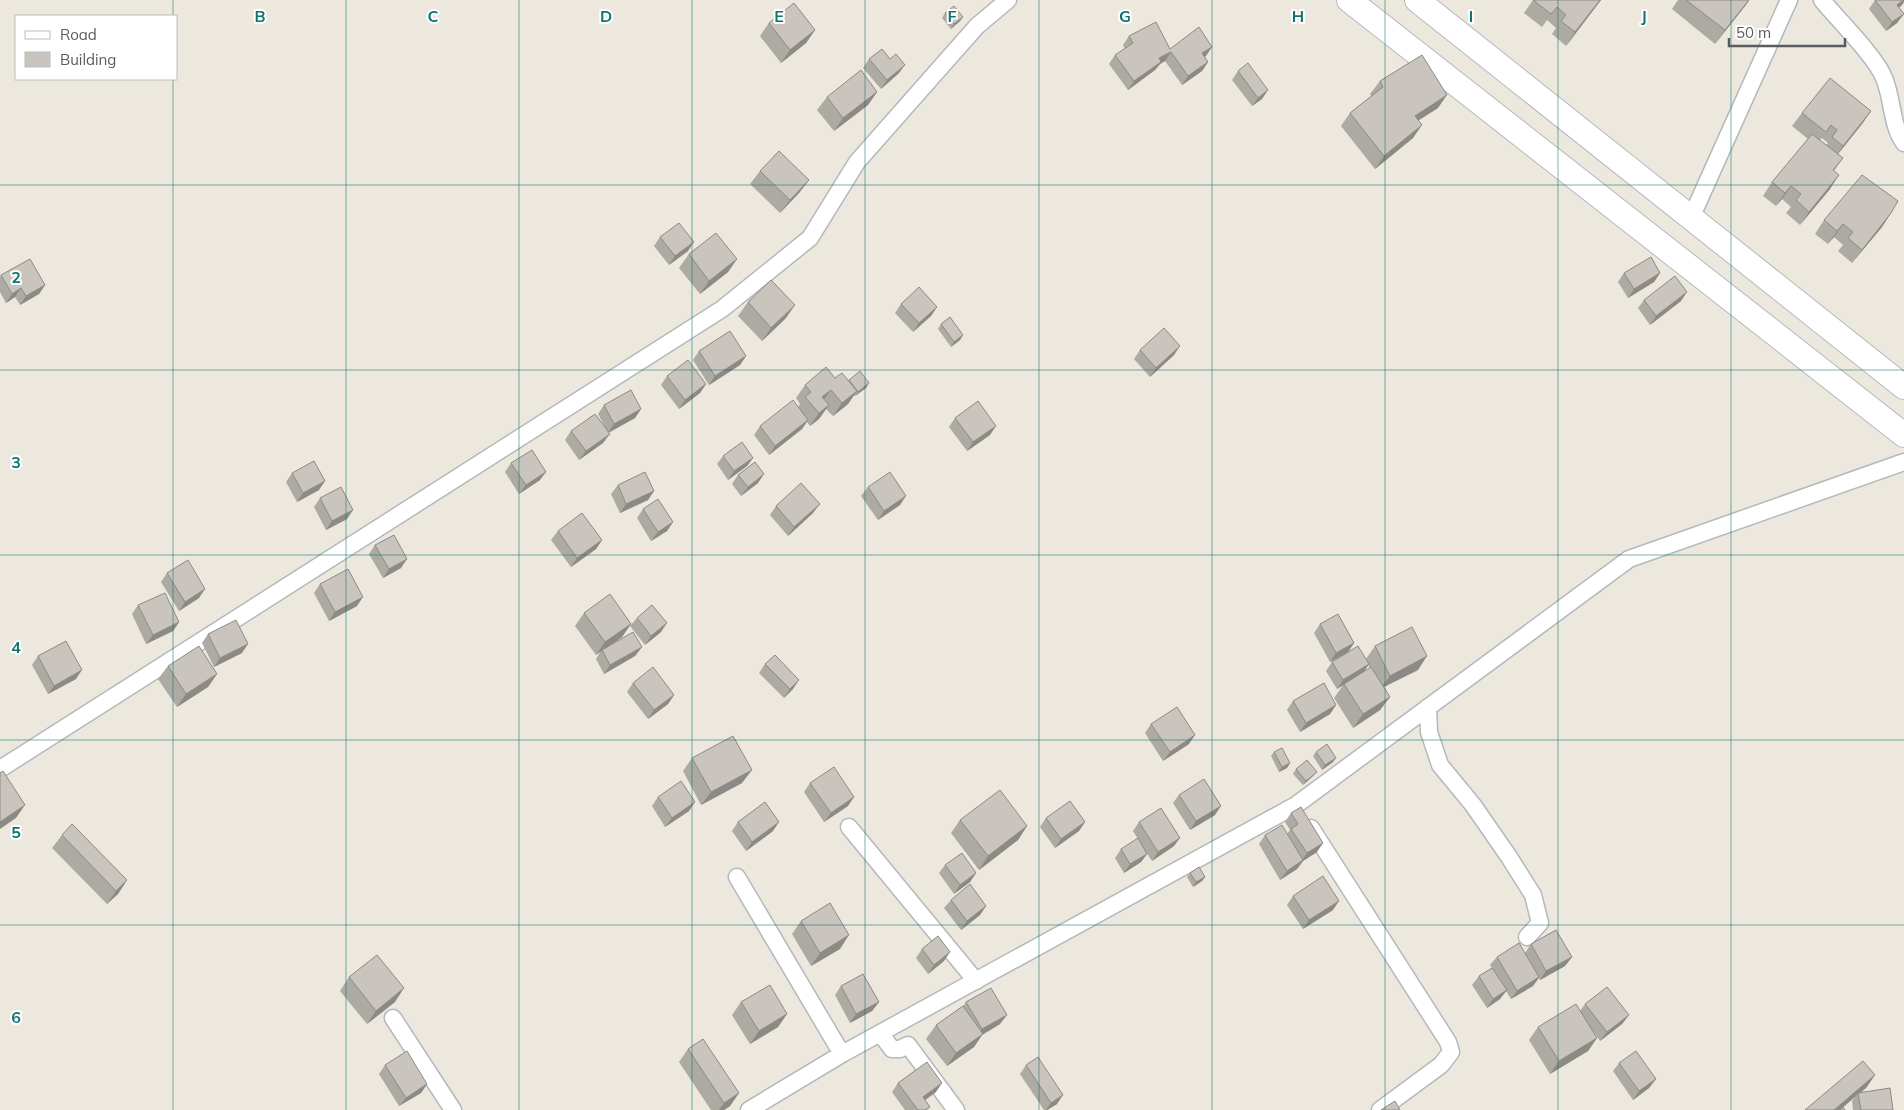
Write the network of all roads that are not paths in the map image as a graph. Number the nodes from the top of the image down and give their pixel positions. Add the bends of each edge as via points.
1 (1349, 0) edge
2 (1417, 0) edge
3 (1789, 0) edge
4 (1822, 0) edge
5 (1002, 2) edge
6 (1904, 144) edge
7 (1691, 218) junction
8 (1904, 387) edge
9 (1904, 435) edge
10 (1904, 462) edge
11 (1428, 707) junction
12 (0, 769) edge
13 (1296, 805) junction
14 (849, 827) dead end
15 (737, 877) dead end
16 (1528, 937) dead end
17 (976, 981) junction
18 (393, 1018) dead end
19 (880, 1033) junction
20 (842, 1054) junction
21 (453, 1110) edge
22 (749, 1110) edge
23 (956, 1110) edge
24 (1380, 1110) edge

1 - 9 main road
2 - 7 main road
3 - 7 street
4 - 6 street via 1884,76 1897,132
5 - 12 street via 857,162 810,238 722,309
7 - 8 main road
10 - 11 street via 1629,559
11 - 13 street
11 - 16 street via 1429,732 1440,765 1473,805 1533,895 1540,923
13 - 17 street
13 - 24 street via 1448,1042 1451,1052 1442,1065
14 - 17 street
15 - 20 street
17 - 19 street
18 - 21 street
19 - 20 street
19 - 23 street via 892,1049 908,1045
20 - 22 street

